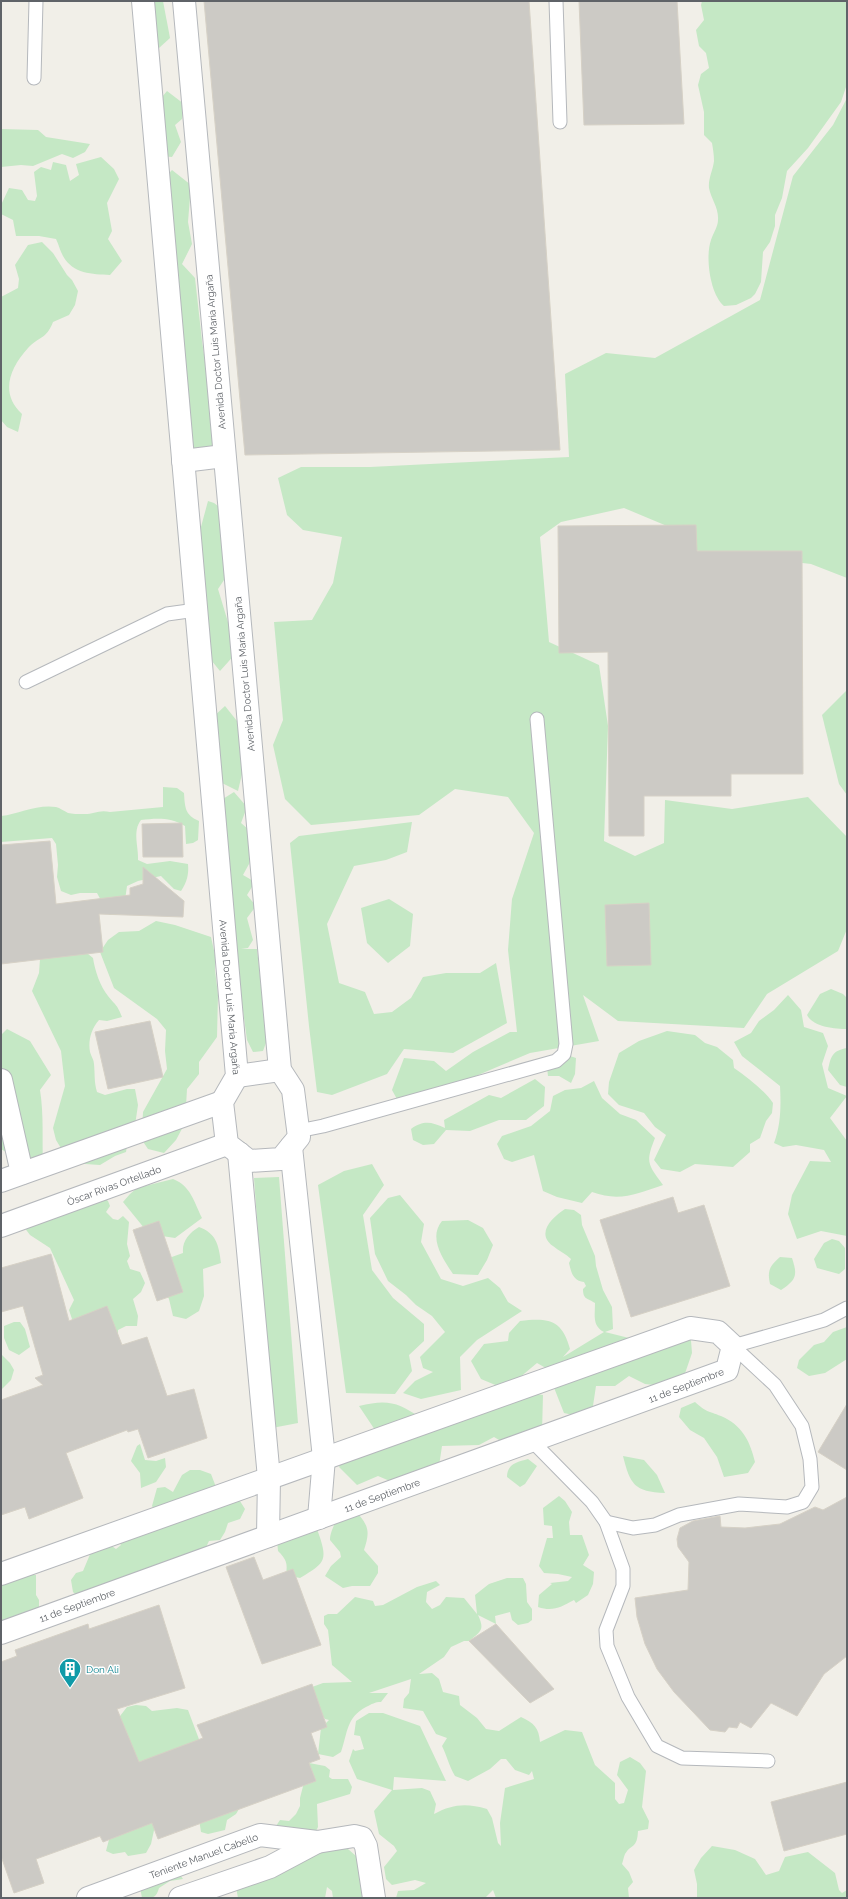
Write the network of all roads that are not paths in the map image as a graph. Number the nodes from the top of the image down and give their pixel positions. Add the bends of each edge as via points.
1 (36, 1) edge
2 (142, 1) edge
3 (184, 1) edge
4 (556, 1) edge
5 (34, 78) dead end
6 (560, 122) dead end
7 (224, 456) junction
8 (183, 461) junction
9 (196, 610) junction
10 (26, 682) dead end
11 (537, 719) dead end
12 (280, 1070) junction
13 (237, 1076) junction
14 (1, 1080) edge
15 (222, 1102) junction
16 (294, 1139) junction
17 (233, 1148) junction
18 (22, 1173) junction
19 (1, 1180) edge
20 (1, 1226) edge
21 (847, 1308) edge
22 (733, 1346) junction
23 (532, 1441) junction
24 (324, 1458) junction
25 (269, 1478) junction
26 (319, 1518) junction
27 (606, 1522) junction
28 (268, 1536) junction
29 (1, 1574) edge
30 (1, 1633) edge
31 (768, 1761) dead end
32 (317, 1842) junction
33 (88, 1898) edge
34 (180, 1898) edge
35 (374, 1898) edge

1 - 5 lane
2 - 8 street, Avenida Doctor Luis Maria Argaña
3 - 7 street, Avenida Doctor Luis Maria Argaña
4 - 6 lane
7 - 8 street
7 - 12 street, Avenida Doctor Luis Maria Argaña
8 - 9 street, Avenida Doctor Luis Maria Argaña
9 - 10 lane via 167,614
9 - 13 street, Avenida Doctor Luis Maria Argaña
11 - 16 lane via 566,1044 564,1054 556,1061 323,1126
12 - 13 street
12 - 16 street, Avenida Doctor Luis Maria Argaña via 293,1090
13 - 15 street, Avenida Doctor Luis Maria Argaña
14 - 18 street
15 - 17 street
15 - 18 street
16 - 17 street via 281,1159 249,1161
16 - 24 street, Avenida Doctor Luis Maria Argaña
17 - 20 street, Óscar Rivas Ortellado
17 - 25 street
18 - 19 street
21 - 22 lane via 824,1320
22 - 23 street, 11 de Septiembre via 727,1370
22 - 24 street via 718,1332 690,1328
22 - 27 lane via 775,1385 802,1426 810,1459 812,1486 803,1502 787,1507 732,1505 679,1515 654,1525 633,1528
23 - 26 street, 11 de Septiembre
23 - 27 lane via 592,1502
24 - 25 street
24 - 26 street, Avenida Doctor Luis Maria Argaña
25 - 28 street
25 - 29 street
26 - 28 street, 11 de Septiembre
27 - 31 lane via 623,1570 623,1586 606,1630 607,1646 628,1697 657,1746 682,1758
28 - 30 street, 11 de Septiembre
32 - 33 street, Teniente Manuel Cabello via 260,1835
32 - 34 street via 270,1868
32 - 35 street via 354,1836 362,1838 366,1846

